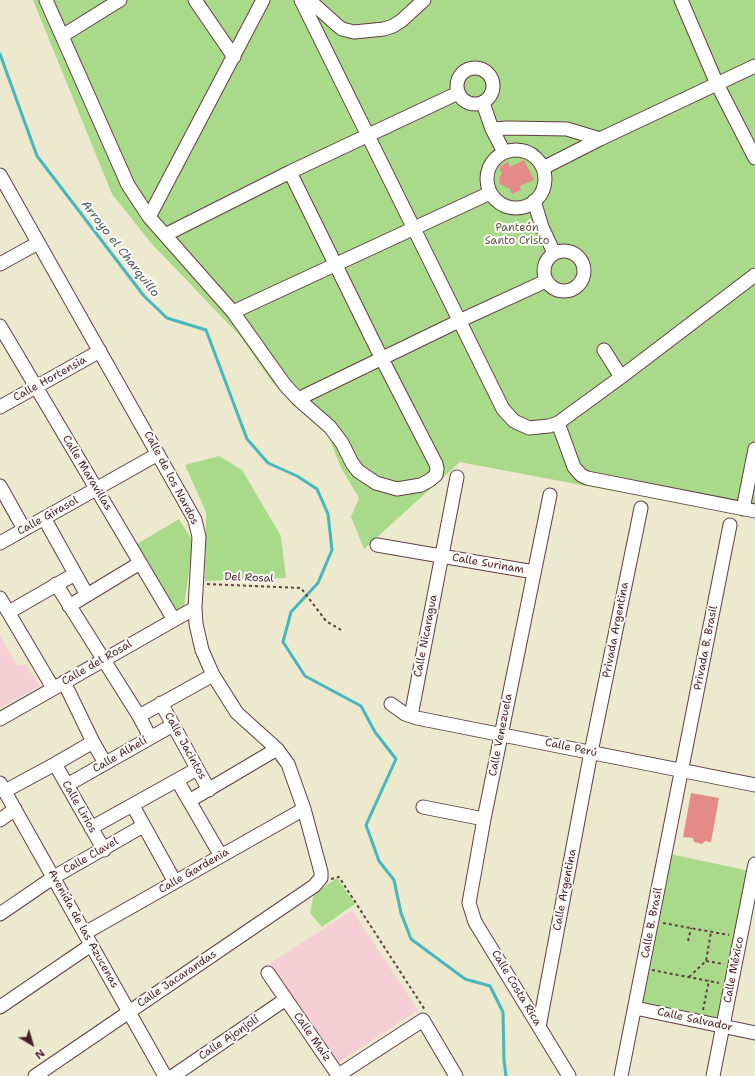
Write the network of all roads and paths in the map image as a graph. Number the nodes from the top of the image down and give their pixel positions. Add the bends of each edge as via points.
1 (46, 0) edge
2 (120, 0) edge
3 (195, 0) edge
4 (263, 0) edge
5 (301, 0) edge
6 (309, 0) edge
7 (424, 0) edge
8 (681, 0) edge
9 (62, 36) junction
10 (234, 57) junction
11 (755, 66) edge
12 (718, 84) junction
13 (458, 93) junction
14 (482, 103) junction
15 (492, 129) junction
16 (367, 136) junction
17 (600, 139) junction
18 (504, 152) junction
19 (755, 158) edge
20 (544, 168) junction
21 (290, 172) junction
22 (0, 175) edge
23 (490, 193) junction
24 (534, 201) junction
25 (150, 218) junction
26 (413, 229) junction
27 (165, 235) junction
28 (38, 243) junction
29 (554, 253) junction
30 (0, 264) edge
31 (335, 265) junction
32 (755, 275) edge
33 (546, 281) junction
34 (233, 312) junction
35 (458, 321) junction
36 (0, 326) edge
37 (604, 350) dead end
38 (100, 351) junction
39 (382, 359) junction
40 (621, 377) junction
41 (35, 387) junction
42 (298, 399) junction
43 (0, 407) edge
44 (558, 422) junction
45 (755, 449) edge
46 (158, 454) junction
47 (457, 477) dead end
48 (0, 486) edge
49 (96, 489) junction
50 (550, 495) dead end
51 (641, 508) dead end
52 (749, 510) edge
53 (44, 518) junction
54 (730, 525) dead end
55 (24, 529) junction
56 (0, 543) edge
57 (378, 545) dead end
58 (442, 556) junction
59 (140, 563) junction
60 (534, 572) junction
61 (75, 574) junction
62 (56, 584) junction
63 (196, 584) junction
64 (87, 595) junction
65 (0, 598) edge
66 (69, 606) junction
67 (195, 608) junction
68 (8, 612) junction
69 (174, 620) junction
70 (341, 630) dead end
71 (103, 659) junction
72 (213, 675) junction
73 (58, 685) junction
74 (161, 703) junction
75 (390, 704) dead end
76 (139, 716) junction
77 (411, 716) junction
78 (0, 719) edge
79 (173, 725) junction
80 (501, 734) junction
81 (150, 737) junction
82 (93, 742) junction
83 (277, 750) junction
84 (591, 752) junction
85 (105, 763) junction
86 (55, 764) junction
87 (197, 769) junction
88 (682, 771) junction
89 (177, 780) junction
90 (67, 785) junction
91 (755, 785) edge
92 (2, 787) edge
93 (209, 790) junction
94 (188, 801) junction
95 (132, 806) junction
96 (423, 807) dead end
97 (15, 809) junction
98 (304, 809) junction
99 (484, 819) junction
100 (0, 820) edge
101 (143, 826) junction
102 (91, 828) junction
103 (104, 850) junction
104 (220, 856) junction
105 (755, 864) edge
106 (54, 878) junction
107 (175, 882) junction
108 (319, 882) junction
109 (469, 897) joint
110 (0, 914) edge
111 (652, 920) junction
112 (691, 928) junction
113 (711, 932) junction
114 (740, 937) junction
115 (88, 939) junction
116 (688, 941) dead end
117 (706, 961) junction
118 (724, 964) dead end
119 (651, 970) dead end
120 (268, 973) dead end
121 (689, 977) junction
122 (709, 980) junction
123 (720, 982) dead end
124 (286, 999) junction
125 (0, 1007) edge
126 (635, 1008) junction
127 (129, 1012) junction
128 (702, 1013) dead end
129 (423, 1020) junction
130 (723, 1026) junction
131 (539, 1027) junction
132 (755, 1033) edge
133 (337, 1075) edge
134 (35, 1076) edge
135 (165, 1076) edge
136 (173, 1076) edge
137 (456, 1076) edge
138 (569, 1076) edge
139 (621, 1076) edge
140 (713, 1076) edge

1 - 9 street
2 - 9 street
3 - 10 street
4 - 10 street
5 - 16 street
6 - 7 street via 342,29 354,32 393,26
8 - 12 street
9 - 25 street via 128,185
10 - 25 street
11 - 12 street
12 - 17 street
12 - 19 street
13 - 14 street via 466,102
13 - 14 street via 458,82 464,72 474,68 485,71 493,84 491,95
13 - 16 street
14 - 15 street
15 - 17 street via 567,129
15 - 18 street
16 - 21 street
16 - 26 street
17 - 20 street
18 - 20 street via 517,149 528,152
18 - 23 street via 493,160 487,171
20 - 24 street via 544,187
21 - 27 street
21 - 31 street
22 - 28 street, Calle de los Nardos
23 - 24 street via 506,207 518,208
23 - 26 street
24 - 29 street
25 - 27 street
26 - 31 street
26 - 35 street
27 - 34 street
28 - 30 street
28 - 38 street, Calle de los Nardos
29 - 33 street via 545,263
29 - 33 street via 572,252 582,260 585,273 579,284 568,291 556,290
31 - 34 street
31 - 39 street
32 - 40 street
33 - 35 street
34 - 42 street via 285,385
35 - 39 street
35 - 44 street via 508,416 529,428 549,426
36 - 41 street, Calle Maravillas
37 - 40 street
38 - 41 street, Calle Hortensia
38 - 46 street, Calle de los Nardos
39 - 42 street
39 - 42 street via 436,464 436,475 422,485 397,489 385,487 367,478 352,463 330,427
40 - 44 street
41 - 43 street, Calle Hortensia
41 - 49 street, Calle Maravillas
44 - 52 street via 574,467 581,476
45 - 52 street
46 - 49 street, Calle Girasol
46 - 63 street, Calle de los Nardos via 198,528
47 - 58 street, Calle Nicaragua
48 - 55 street
49 - 53 street, Calle Girasol
49 - 59 street, Calle Maravillas
50 - 60 street, Calle Venezuela
51 - 84 street, Privada Argentina
53 - 55 street, Calle Girasol
53 - 61 street
54 - 88 street, Privada B. Brasil
55 - 56 street, Calle Girasol
57 - 58 street, Calle Surinam
58 - 60 street, Calle Surinam
58 - 77 street, Calle Nicaragua
59 - 64 street
59 - 69 street, Calle Maravillas
60 - 80 street, Calle Venezuela
61 - 62 street
61 - 64 street
62 - 66 street
62 - 68 street
63 - 67 street, Calle de los Nardos
63 - 70 path, Del Rosal via 301,588 326,621
64 - 66 street
65 - 68 street
66 - 71 street
67 - 69 street, Calle del Rosal
67 - 72 street, Calle de los Nardos via 198,638
68 - 73 street
69 - 71 street, Calle del Rosal
71 - 73 street, Calle del Rosal
71 - 76 street
72 - 74 street
72 - 83 street, Calle de los Nardos via 236,713
73 - 78 street, Calle del Rosal
73 - 82 street
74 - 76 street
74 - 79 street, Calle Jacintos
75 - 77 street, Calle Perú
76 - 81 street
77 - 80 street, Calle Perú
79 - 81 street, Calle Alhelí
79 - 87 street, Calle Jacintos
80 - 84 street, Calle Perú
80 - 99 street, Calle Venezuela
81 - 85 street, Calle Alhelí
82 - 85 street
82 - 86 street
83 - 93 street
83 - 98 street, Calle de los Nardos via 288,764
84 - 88 street, Calle Perú
84 - 131 street, Calle Argentina
85 - 90 street, Calle Alhelí
86 - 90 street, Calle Lirios
86 - 92 street
87 - 89 street
87 - 93 street, Calle Jacintos
88 - 91 street, Calle Perú
88 - 111 street, Calle B. Brasil
89 - 94 street
89 - 95 street
90 - 102 street, Calle Lirios
92 - 97 street, Avenida de las Azucenas
93 - 94 street
94 - 104 street
95 - 101 street
95 - 102 street
96 - 99 street
97 - 100 street
97 - 106 street, Avenida de las Azucenas
98 - 104 street, Calle Gardenia
98 - 108 street via 321,872
99 - 109 street, Calle Venezuela
101 - 103 street, Calle Clavel
101 - 107 street
102 - 103 street, Calle Lirios
103 - 106 street, Calle Clavel
104 - 107 street, Calle Gardenia
105 - 114 street, Calle México
106 - 110 street, Calle Clavel
106 - 115 street, Avenida de las Azucenas
107 - 115 street, Calle Gardenia
108 - 127 street, Calle Jacarandas
108 - 129 path via 339,878 426,1012
109 - 131 street, Calle Costa Rica via 475,922
111 - 112 path
111 - 126 street, Calle B. Brasil
112 - 113 path
112 - 116 path
113 - 114 path
113 - 117 path
114 - 130 street, Calle México
115 - 125 street, Calle Gardenia
115 - 127 street, Avenida de las Azucenas
117 - 118 path
117 - 121 path
119 - 121 path
120 - 124 street, Calle Maíz
121 - 122 path
122 - 123 path
122 - 128 path
124 - 133 street, Calle Maíz
124 - 136 street, Calle Ajonjolí
126 - 130 street, Calle Salvador
126 - 139 street, Calle B. Brasil
127 - 134 street, Calle Jacarandas
127 - 135 street, Avenida de las Azucenas
129 - 133 street
129 - 137 street
130 - 132 street, Calle Salvador
130 - 140 street, Calle México
131 - 138 street, Calle Costa Rica

